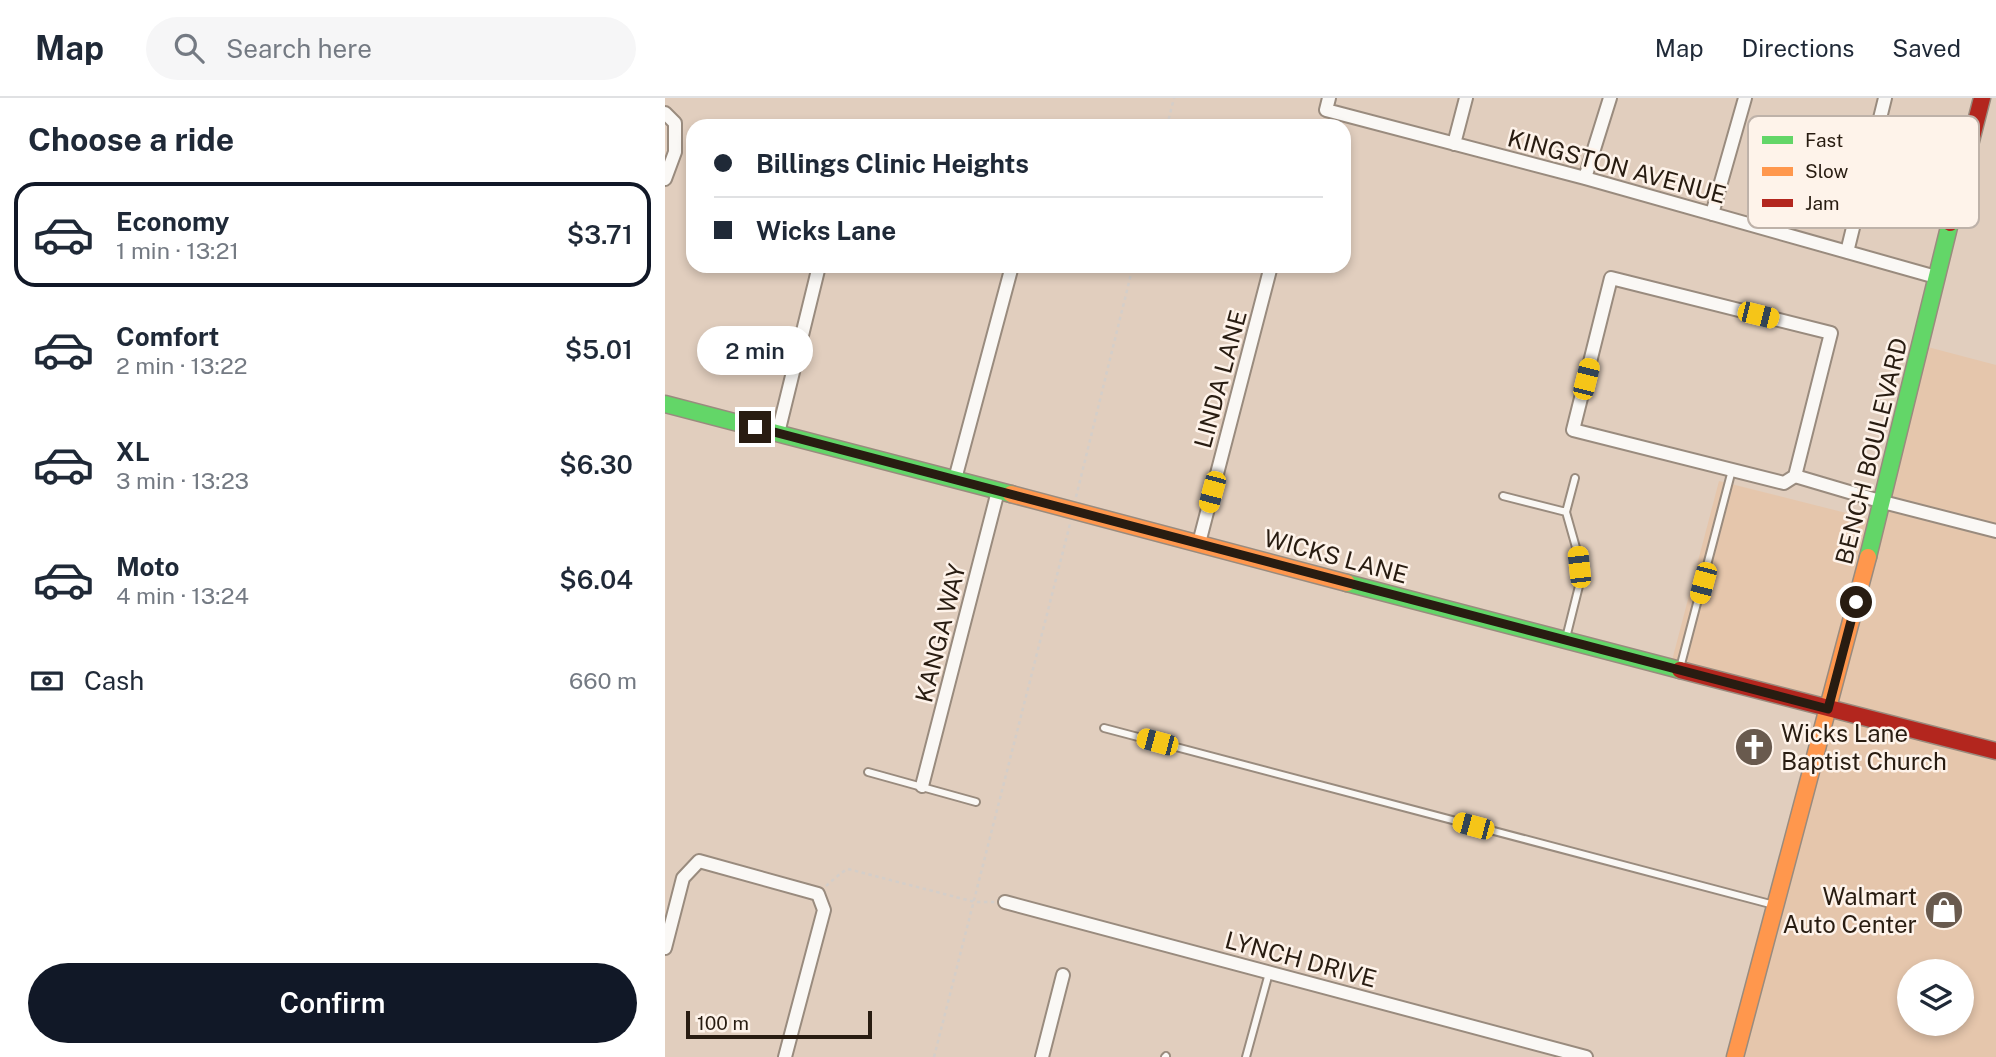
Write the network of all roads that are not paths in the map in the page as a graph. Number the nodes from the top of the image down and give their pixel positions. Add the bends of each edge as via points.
1 (1466, 98) edge
2 (1609, 98) edge
3 (1745, 98) edge
4 (1885, 98) edge
5 (1982, 98) edge
6 (1328, 104) edge
7 (665, 113) edge
8 (1881, 116) edge
9 (1977, 116) edge
10 (1454, 144) junction
11 (665, 178) edge
12 (1585, 178) junction
13 (1712, 214) junction
14 (1748, 224) edge
15 (1762, 228) edge
16 (1853, 228) edge
17 (1949, 228) edge
18 (1847, 252) junction
19 (817, 273) edge
20 (1010, 273) edge
21 (1269, 273) edge
22 (1936, 277) junction
23 (665, 404) edge
24 (778, 433) junction
25 (1732, 470) junction
26 (1795, 476) junction
27 (1575, 478) dead end
28 (955, 479) junction
29 (998, 491) junction
30 (1503, 496) dead end
31 (1883, 502) junction
32 (1566, 512) junction
33 (1996, 531) edge
34 (1199, 543) junction
35 (1566, 640) junction
36 (1680, 670) junction
37 (1828, 709) junction
38 (1104, 728) dead end
39 (1996, 751) edge
40 (868, 772) dead end
41 (922, 786) junction
42 (976, 802) dead end
43 (1005, 902) road end
44 (1775, 905) junction
45 (665, 948) edge
46 (1269, 973) junction
47 (1063, 975) dead end
48 (785, 1057) edge
49 (1042, 1057) edge
50 (1246, 1057) edge
51 (1586, 1057) edge
52 (1735, 1057) edge

1 - 10 street
2 - 12 street
3 - 13 street
4 - 8 street
5 - 9 street, BENCH BOULEVARD
6 - 10 street, KINGSTON AVENUE
7 - 11 street via 675,123 675,152
10 - 12 street, KINGSTON AVENUE
12 - 13 street, KINGSTON AVENUE
13 - 14 street, KINGSTON AVENUE
15 - 18 street, KINGSTON AVENUE
16 - 18 street
17 - 22 street, BENCH BOULEVARD
18 - 22 street, KINGSTON AVENUE
19 - 24 street
20 - 28 street
21 - 34 street, LINDA LANE
22 - 31 street, BENCH BOULEVARD
23 - 24 street, WICKS LANE
24 - 28 street, WICKS LANE
25 - 26 street via 1784,483
25 - 26 street via 1573,430 1611,278 1831,333
25 - 36 lane
26 - 31 street
27 - 32 lane
28 - 29 street, WICKS LANE
29 - 34 street, WICKS LANE
29 - 41 street, KANGA WAY
30 - 32 lane
31 - 33 street
31 - 37 street, BENCH BOULEVARD
32 - 35 lane via 1580,582
34 - 35 street, WICKS LANE
35 - 36 street, WICKS LANE
36 - 37 street, WICKS LANE
37 - 39 street, WICKS LANE
37 - 44 street, BENCH BOULEVARD
38 - 44 lane
40 - 41 lane
41 - 42 lane
43 - 46 street, LYNCH DRIVE
44 - 52 street, BENCH BOULEVARD
45 - 48 street via 683,878 699,861 818,894 824,910
46 - 50 lane
46 - 51 street, LYNCH DRIVE
47 - 49 street

